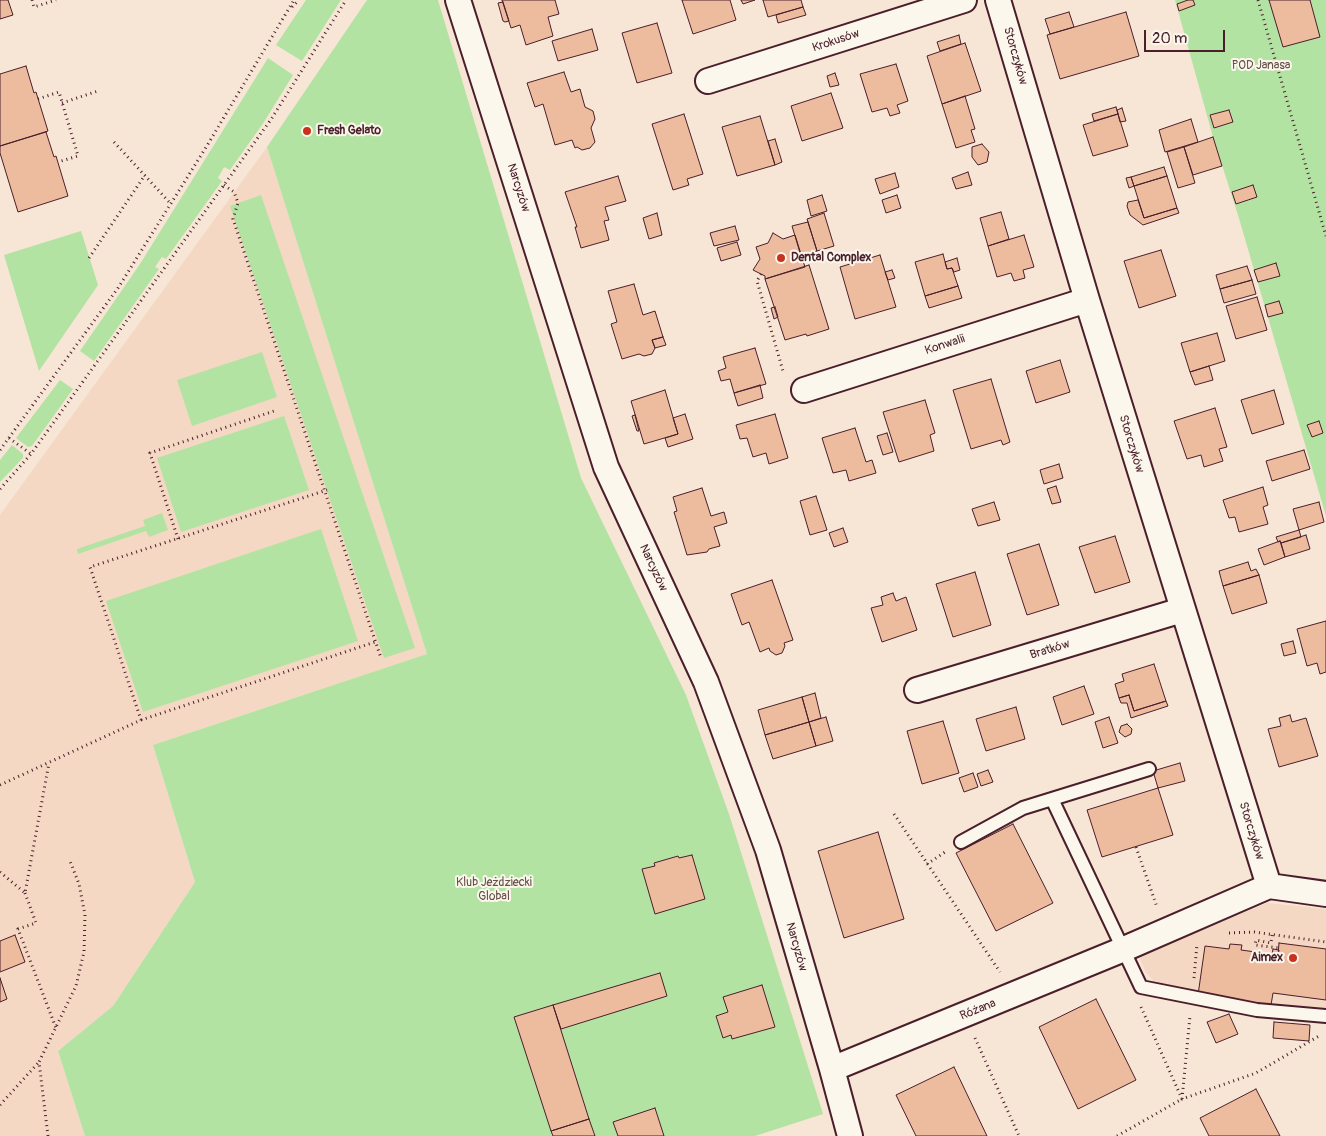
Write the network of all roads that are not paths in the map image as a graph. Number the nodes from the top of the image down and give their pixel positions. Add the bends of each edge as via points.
1 (458, 0) edge
2 (964, 0) edge
3 (998, 0) edge
4 (708, 81) dead end
5 (1087, 300) junction
6 (804, 390) dead end
7 (1182, 610) junction
8 (917, 690) dead end
9 (1149, 769) dead end
10 (1052, 799) junction
11 (961, 842) dead end
12 (1269, 886) junction
13 (1326, 894) edge
14 (1124, 949) junction
15 (1326, 1016) edge
16 (832, 1069) junction
17 (850, 1136) edge

1 - 16 street, Narcyzów via 606,467 706,682 766,826
2 - 4 street, Krokusów
3 - 5 street, Storczyków
5 - 6 street, Konwalii
5 - 7 street, Storczyków
7 - 8 street, Bratków
7 - 12 street, Storczyków
9 - 10 lane
10 - 11 lane via 1023,808
10 - 14 lane
12 - 13 street
12 - 14 street, Różana
14 - 15 lane via 1141,987 1256,1010
14 - 16 street, Różana
16 - 17 street, Narcyzów

